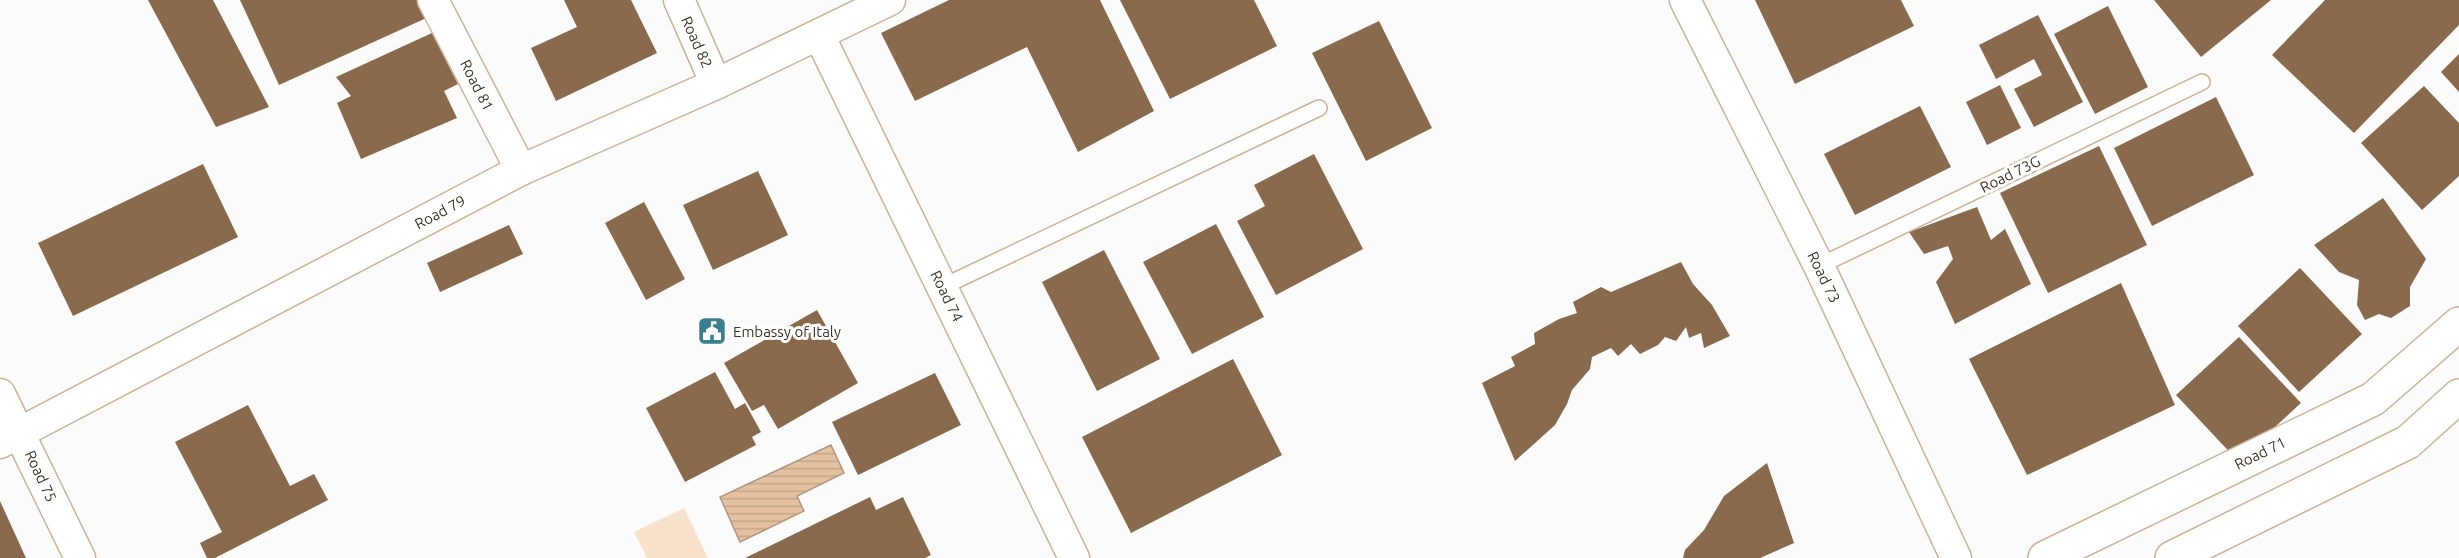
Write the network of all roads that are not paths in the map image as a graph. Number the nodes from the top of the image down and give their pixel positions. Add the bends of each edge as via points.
1 (433, 0) edge
2 (679, 0) edge
3 (890, 0) edge
4 (1685, 0) edge
5 (819, 35) junction
6 (2202, 82) dead end
7 (716, 84) junction
8 (1319, 108) dead end
9 (521, 170) junction
10 (1819, 266) junction
11 (942, 287) junction
12 (2459, 324) edge
13 (0, 394) edge
14 (2459, 396) edge
15 (10, 438) edge
16 (80, 558) edge
17 (1074, 558) edge
18 (1956, 558) edge
19 (2045, 558) edge
20 (2172, 558) edge

1 - 9 street, Road 81
2 - 7 street, Road 82
3 - 5 street, Road 79
4 - 10 street, Road 73
5 - 7 street, Road 79
5 - 11 street, Road 74
6 - 10 lane, Road 73G
7 - 9 street, Road 79
8 - 11 lane
9 - 15 street, Road 79
10 - 18 street, Road 73
11 - 17 street, Road 74
12 - 19 street, Road 71 via 2373,399
13 - 15 street, Road 75
14 - 20 street via 2408,442
15 - 16 street, Road 75

